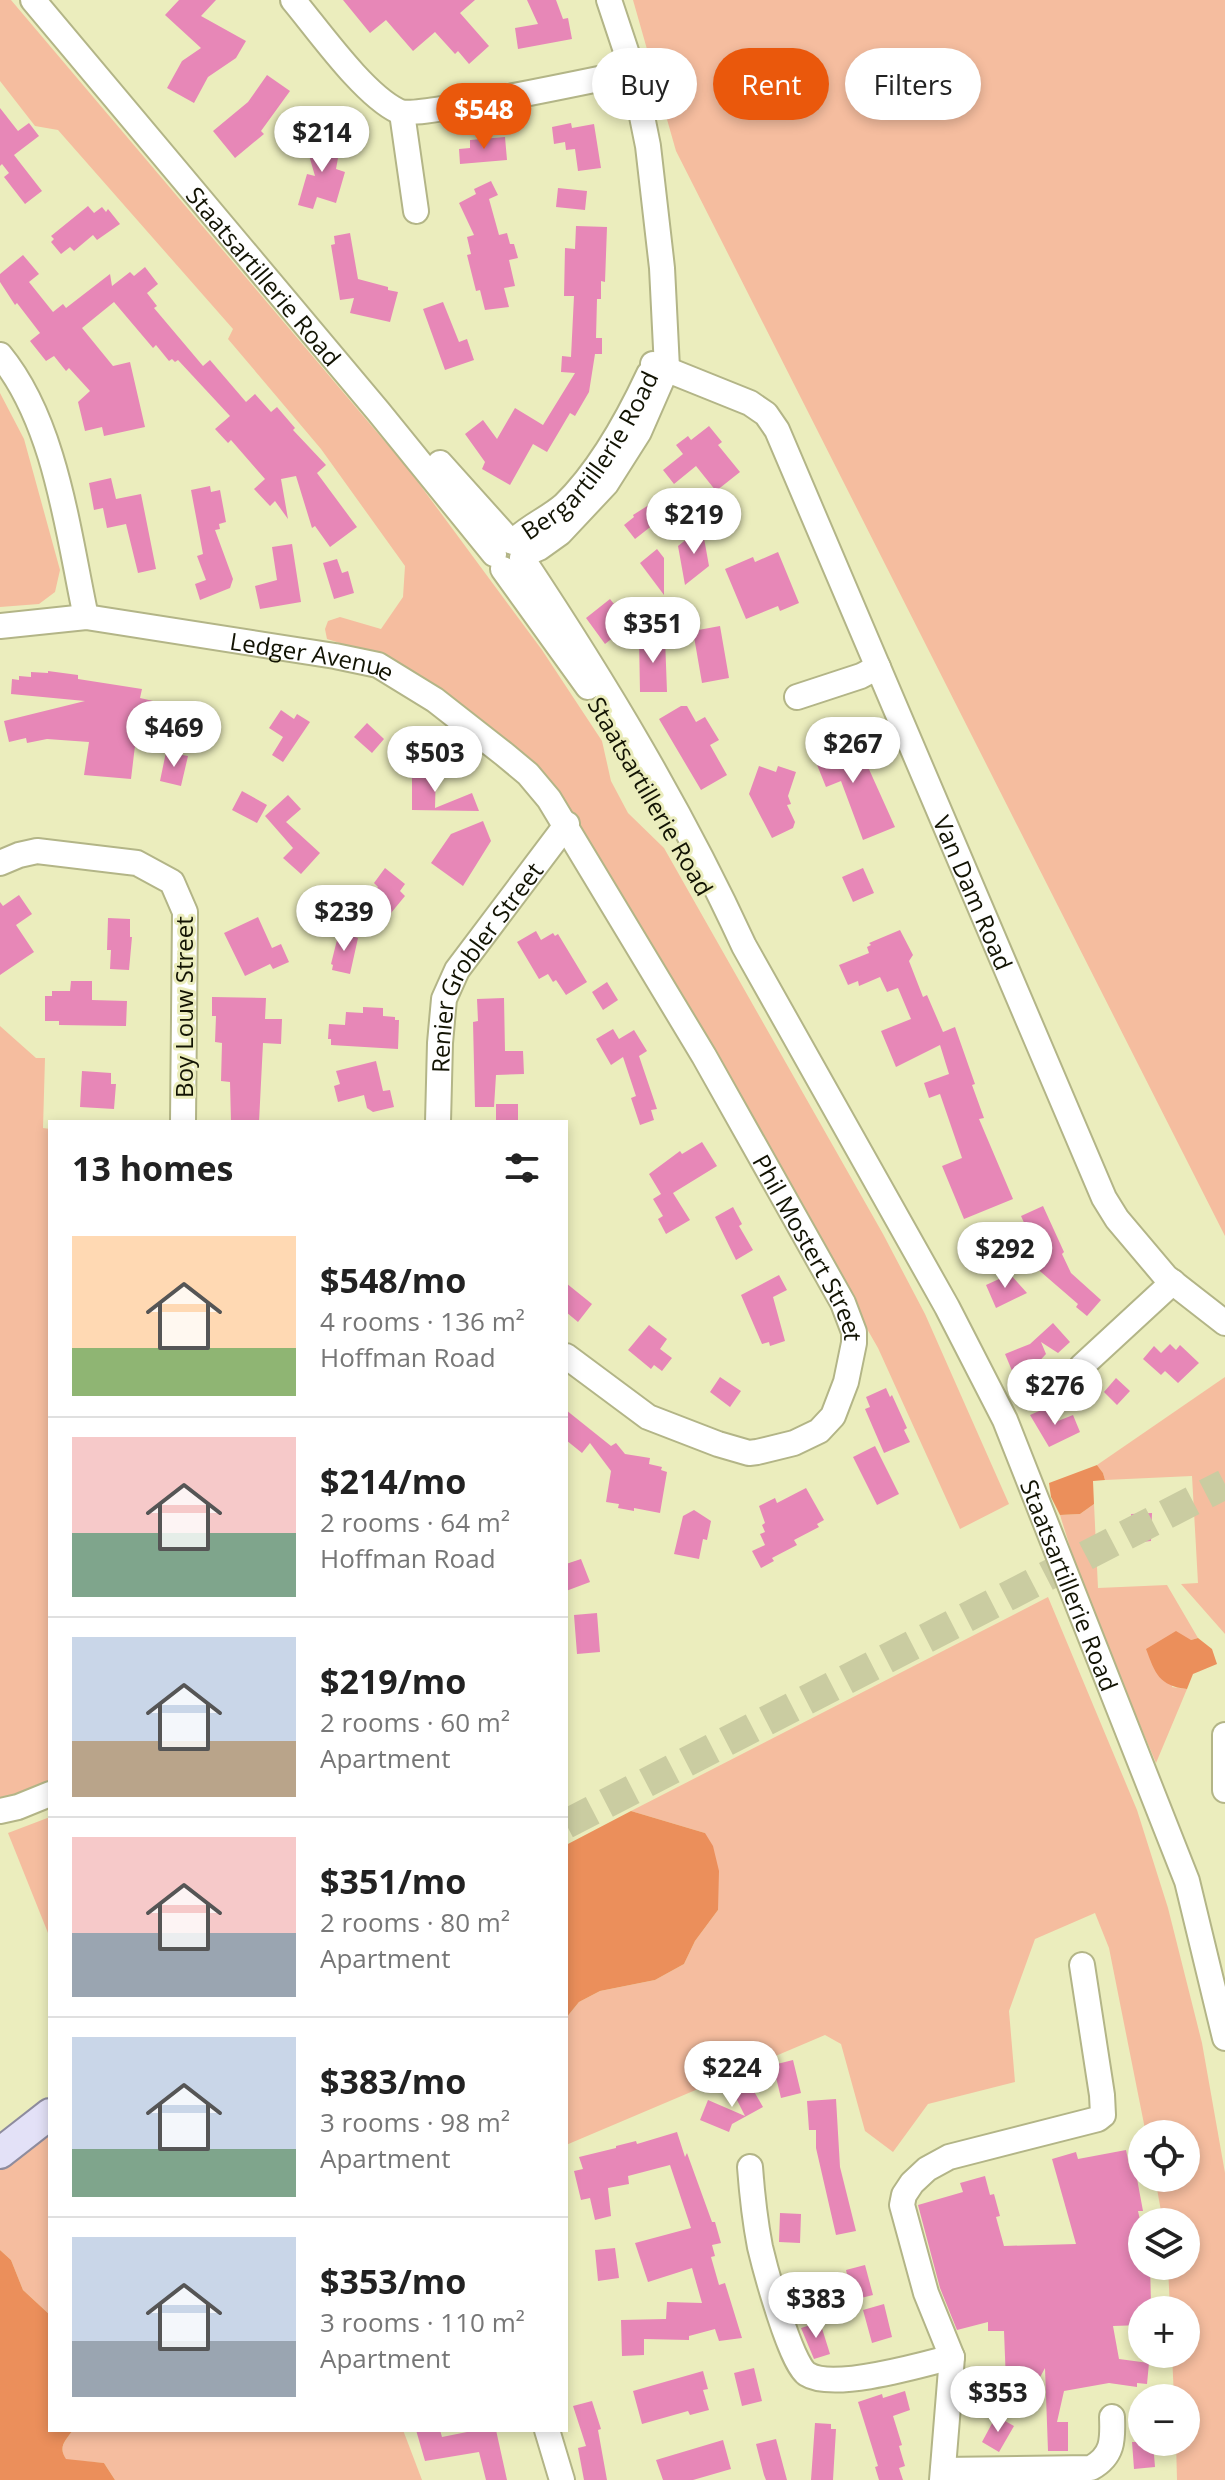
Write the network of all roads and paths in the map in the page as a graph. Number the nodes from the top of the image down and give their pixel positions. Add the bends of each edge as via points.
1 (33, 0) edge
2 (47, 0) edge
3 (293, 0) edge
4 (609, 0) edge
5 (625, 48) edge
6 (592, 80) edge
7 (402, 113) junction
8 (643, 120) edge
9 (416, 211) dead end
10 (0, 355) edge
11 (660, 366) junction
12 (511, 553) junction
13 (86, 617) junction
14 (0, 626) edge
15 (878, 667) junction
16 (797, 697) dead end
17 (567, 824) junction
18 (0, 863) edge
19 (183, 1120) edge
20 (438, 1120) edge
21 (1173, 1282) junction
22 (1225, 1323) edge
23 (568, 1357) edge
24 (1082, 1366) dead end
25 (1225, 1735) edge
26 (1225, 1790) edge
27 (48, 1795) edge
28 (0, 1811) edge
29 (1082, 1965) dead end
30 (1225, 2038) edge
31 (48, 2116) edge
32 (0, 2153) edge
33 (750, 2167) dead end
34 (952, 2357) junction
35 (1112, 2417) dead end
36 (548, 2432) edge
37 (942, 2475) edge
38 (562, 2480) edge

1 - 12 street, Staatsartillerie Road via 378,411
2 - 12 street, Staatsartillerie Road
3 - 7 street via 359,78
4 - 5 street, Bergartillerie Road
6 - 7 street
7 - 9 street
8 - 11 street, Bergartillerie Road via 658,222 664,313
10 - 13 street via 25,391 43,433
11 - 12 street, Bergartillerie Road via 639,432 606,484 560,533 539,548
11 - 15 street, Van Dam Road via 766,414 799,478
12 - 30 street, Staatsartillerie Road via 588,657 643,749 744,946 1005,1420 1187,1881
13 - 14 street, Ledger Avenue
13 - 17 street, Ledger Avenue via 378,665 435,700 528,774
15 - 16 street
15 - 21 street, Van Dam Road via 1104,1198
17 - 20 street, Renier Grobler Street via 457,970 441,1021
17 - 23 street, Phil Mostert Street via 704,1056 843,1303 854,1332 846,1382 833,1416 819,1431 794,1443 749,1453 648,1417
18 - 19 street, Boy Louw Street via 37,851 137,863 172,882 185,912
21 - 22 street, Van Dam Road
21 - 24 street
25 - 26 street
27 - 28 street
29 - 34 street via 1103,2115 949,2157 927,2169 904,2195 913,2253
31 - 32 main road
33 - 34 street via 761,2248 790,2346 807,2374 847,2379
34 - 37 street
35 - 37 street via 1110,2453 1091,2468
36 - 38 street

